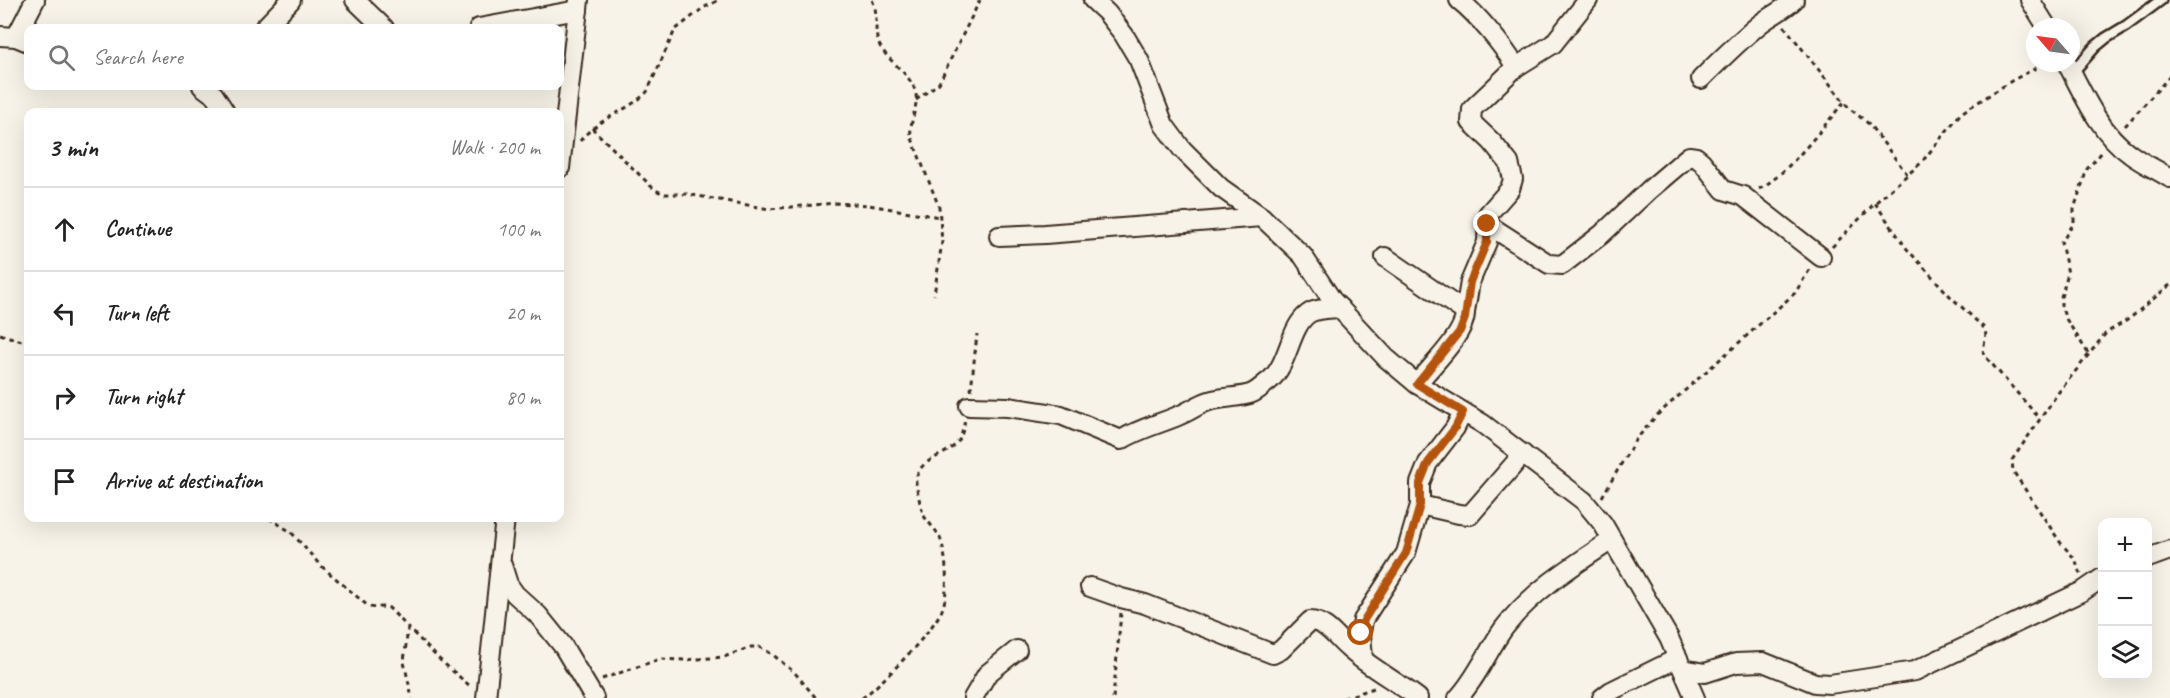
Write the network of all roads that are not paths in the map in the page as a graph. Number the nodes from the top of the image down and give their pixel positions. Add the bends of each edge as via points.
1 (35, 0) edge
2 (291, 0) edge
3 (355, 0) edge
4 (1093, 0) edge
5 (1459, 0) edge
6 (1588, 0) edge
7 (2030, 0) edge
8 (2161, 0) edge
9 (578, 5) edge
10 (1785, 5) edge
11 (2042, 18) edge
12 (268, 24) edge
13 (380, 24) edge
14 (496, 24) edge
15 (15, 39) edge
16 (2080, 59) edge
17 (1516, 67) junction
18 (2072, 72) edge
19 (1701, 79) dead end
20 (207, 90) edge
21 (222, 108) edge
22 (564, 132) edge
23 (2170, 178) edge
24 (1262, 217) junction
25 (1487, 224) junction
26 (999, 236) dead end
27 (1385, 257) dead end
28 (1821, 257) road end
29 (1340, 308) junction
30 (1465, 312) junction
31 (1417, 384) junction
32 (969, 406) road end
33 (1463, 412) junction
34 (1523, 454) junction
35 (1420, 505) junction
36 (505, 522) edge
37 (1612, 540) junction
38 (2170, 550) edge
39 (2152, 557) edge
40 (500, 559) junction
41 (2098, 581) edge
42 (1090, 587) dead end
43 (1017, 650) dead end
44 (1363, 659) junction
45 (1680, 664) junction
46 (590, 691) edge
47 (481, 694) edge
48 (973, 698) edge
49 (1418, 698) edge
50 (1458, 698) edge
51 (1602, 698) edge
52 (1695, 698) edge

1 - 15 street
2 - 12 street
3 - 13 street
4 - 24 street via 1124,35 1164,125 1182,149 1221,188
5 - 17 street via 1506,50
6 - 17 street via 1553,44
7 - 11 street
8 - 16 lane
9 - 14 street
9 - 22 street
10 - 19 street
17 - 25 street via 1471,114 1471,122 1498,149 1513,173 1510,189 1490,210
18 - 23 street via 2113,140
20 - 21 street
24 - 26 street
24 - 29 street via 1303,256
25 - 28 street via 1549,264 1562,265 1689,156 1702,162 1724,190 1743,196
25 - 30 street via 1487,242 1470,282
27 - 30 street
29 - 31 street via 1386,358
29 - 32 street via 1308,314 1300,323 1284,361 1272,378 1252,394 1208,401 1120,440 1061,415
30 - 31 street via 1460,331
31 - 33 street
33 - 34 street
33 - 35 street via 1428,463 1420,483
34 - 35 street via 1470,515
34 - 37 street via 1584,501
35 - 44 street via 1406,553 1364,620
36 - 40 street
37 - 45 street
37 - 50 street via 1525,605 1505,627
38 - 39 street
40 - 46 street via 508,584 563,646
40 - 47 street
41 - 45 street via 1916,671 1830,684 1815,683 1763,662 1736,663 1705,673
42 - 44 street via 1273,654 1310,621 1315,621
43 - 48 street via 987,674
44 - 49 street
45 - 51 street
45 - 52 street

